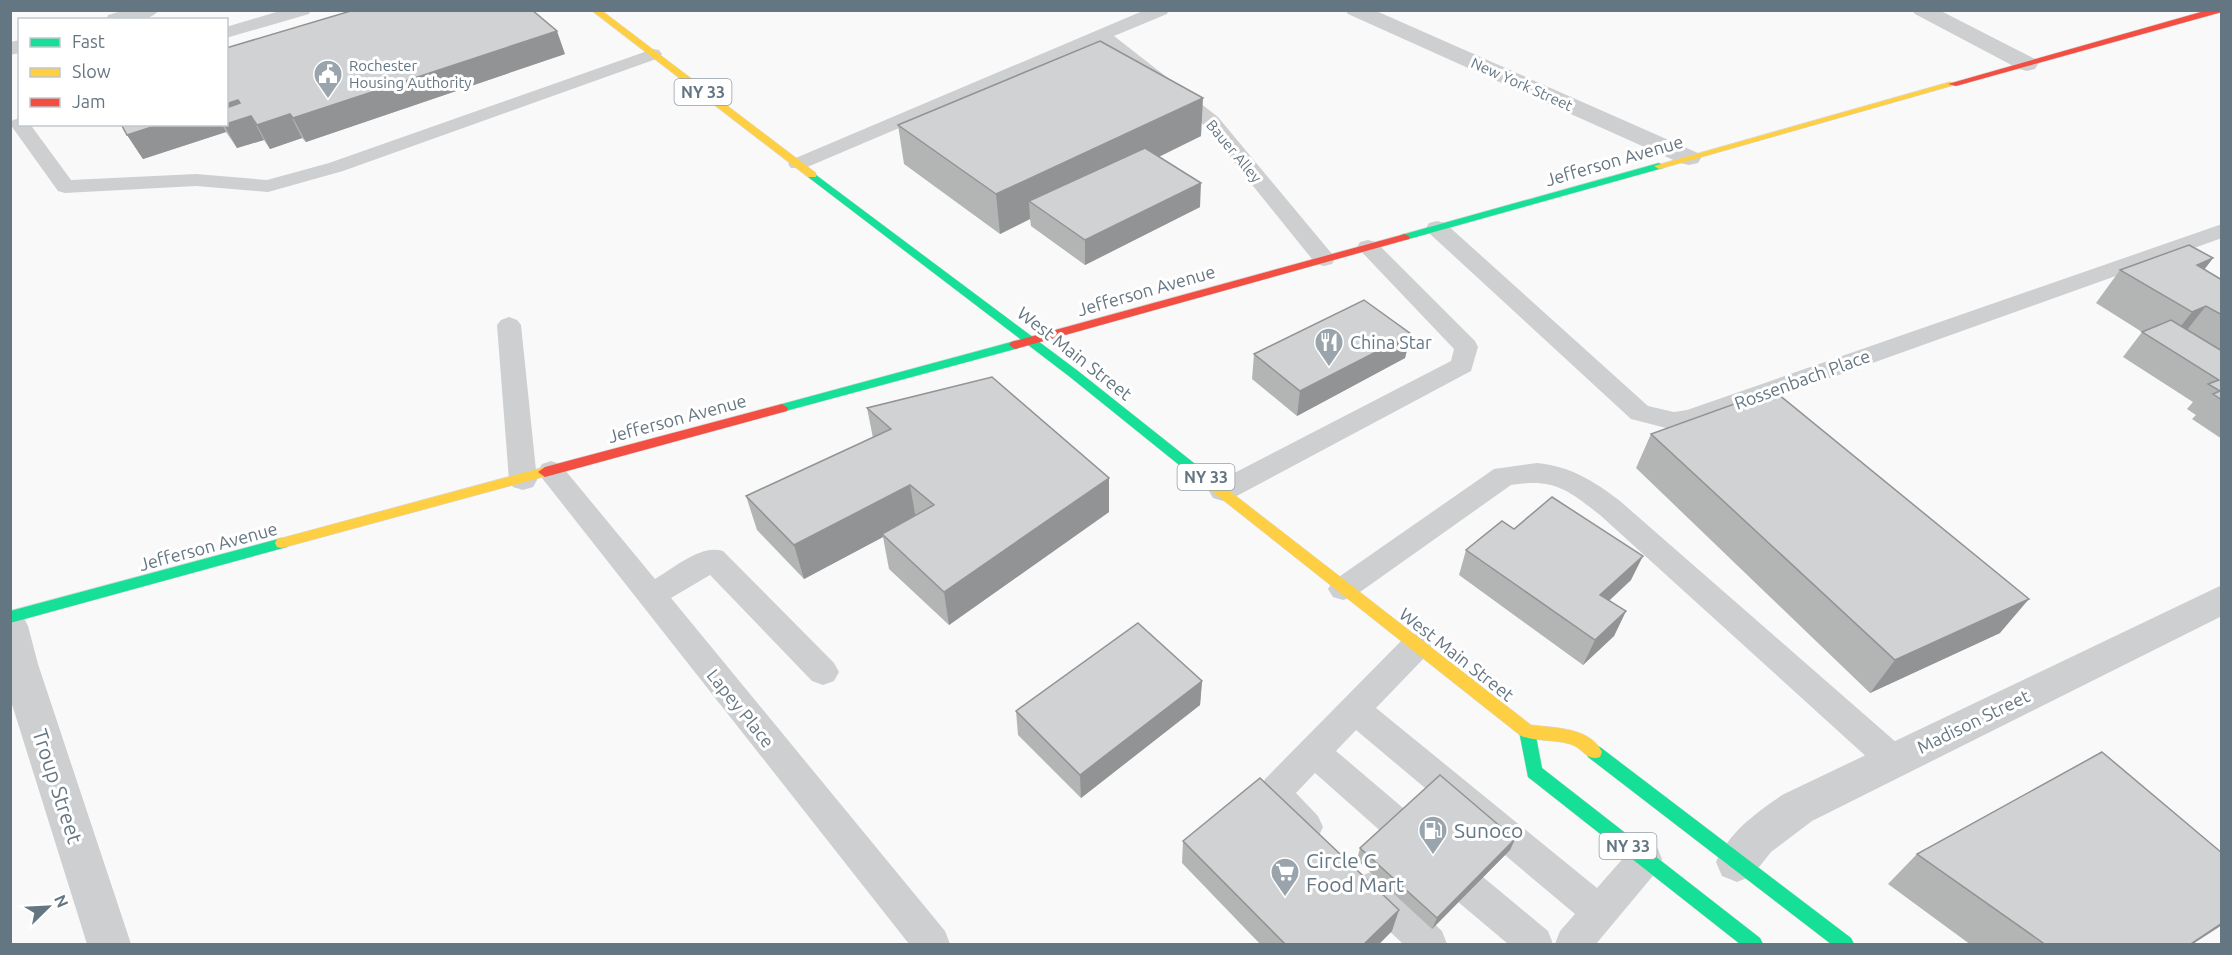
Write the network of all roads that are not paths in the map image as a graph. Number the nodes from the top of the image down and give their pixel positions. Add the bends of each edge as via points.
1 (149, 10) edge
2 (303, 10) edge
3 (595, 10) edge
4 (1161, 10) edge
5 (1355, 10) edge
6 (1922, 10) edge
7 (2219, 10) edge
8 (123, 18) edge
9 (228, 32) edge
10 (1102, 36) junction
11 (652, 54) junction
12 (2026, 64) junction
13 (21, 126) edge
14 (1689, 158) junction
15 (798, 164) junction
16 (1437, 228) junction
17 (2222, 230) edge
18 (1368, 247) junction
19 (1324, 259) junction
20 (509, 325) dead end
21 (1030, 341) junction
22 (537, 475) junction
23 (1223, 491) junction
24 (1343, 589) junction
25 (651, 596) junction
26 (2222, 599) edge
27 (10, 617) edge
28 (10, 626) edge
29 (1416, 646) junction
30 (823, 672) dead end
31 (1355, 710) junction
32 (1527, 731) junction
33 (1314, 752) junction
34 (1893, 760) junction
35 (1397, 824) edge
36 (1645, 859) junction
37 (1737, 862) junction
38 (1470, 890) edge
39 (1599, 912) junction
40 (109, 945) edge
41 (932, 945) edge
42 (1429, 945) edge
43 (1535, 945) edge
44 (1573, 945) edge
45 (1754, 945) edge
46 (1845, 945) edge

1 - 8 street
2 - 9 lane
3 - 11 main road, West Main Street / NY 33
4 - 10 lane
5 - 14 street, New York Street
6 - 12 street
7 - 12 main road, Jefferson Avenue
10 - 15 lane
10 - 19 lane, Bauer Alley via 1211,121
11 - 13 lane via 336,167 268,186 196,180 65,187
11 - 15 main road, West Main Street / NY 33
12 - 14 main road, Jefferson Avenue
14 - 16 main road, Jefferson Avenue
15 - 21 main road, West Main Street / NY 33
16 - 17 lane, Rossenbach Place via 1640,412 1674,421 1690,419
16 - 18 main road, Jefferson Avenue
18 - 19 main road, Jefferson Avenue
18 - 23 lane via 1466,346 1462,365
19 - 21 main road, Jefferson Avenue
20 - 22 lane
21 - 22 main road, Jefferson Avenue
21 - 23 main road, West Main Street / NY 33
22 - 25 lane, Lapey Place
22 - 27 main road, Jefferson Avenue
23 - 24 main road, West Main Street / NY 33
24 - 29 main road, West Main Street / NY 33
24 - 34 lane via 1504,476 1530,471 1556,473 1581,485 1610,508
25 - 30 lane via 713,559
25 - 41 lane, Lapey Place
26 - 34 street, Madison Street
28 - 40 street, Troup Street
29 - 31 lane
29 - 32 main road, West Main Street / NY 33
31 - 33 lane
31 - 39 lane
32 - 36 main road, NY 33 via 1534,772
32 - 37 main road, West Main Street / NY 33 via 1578,739
33 - 35 lane
33 - 42 lane via 1277,790 1287,809
34 - 37 street, Madison Street via 1797,808 1756,838
36 - 39 lane
36 - 45 main road, NY 33
37 - 46 main road, West Main Street / NY 33
38 - 43 lane
39 - 44 lane

